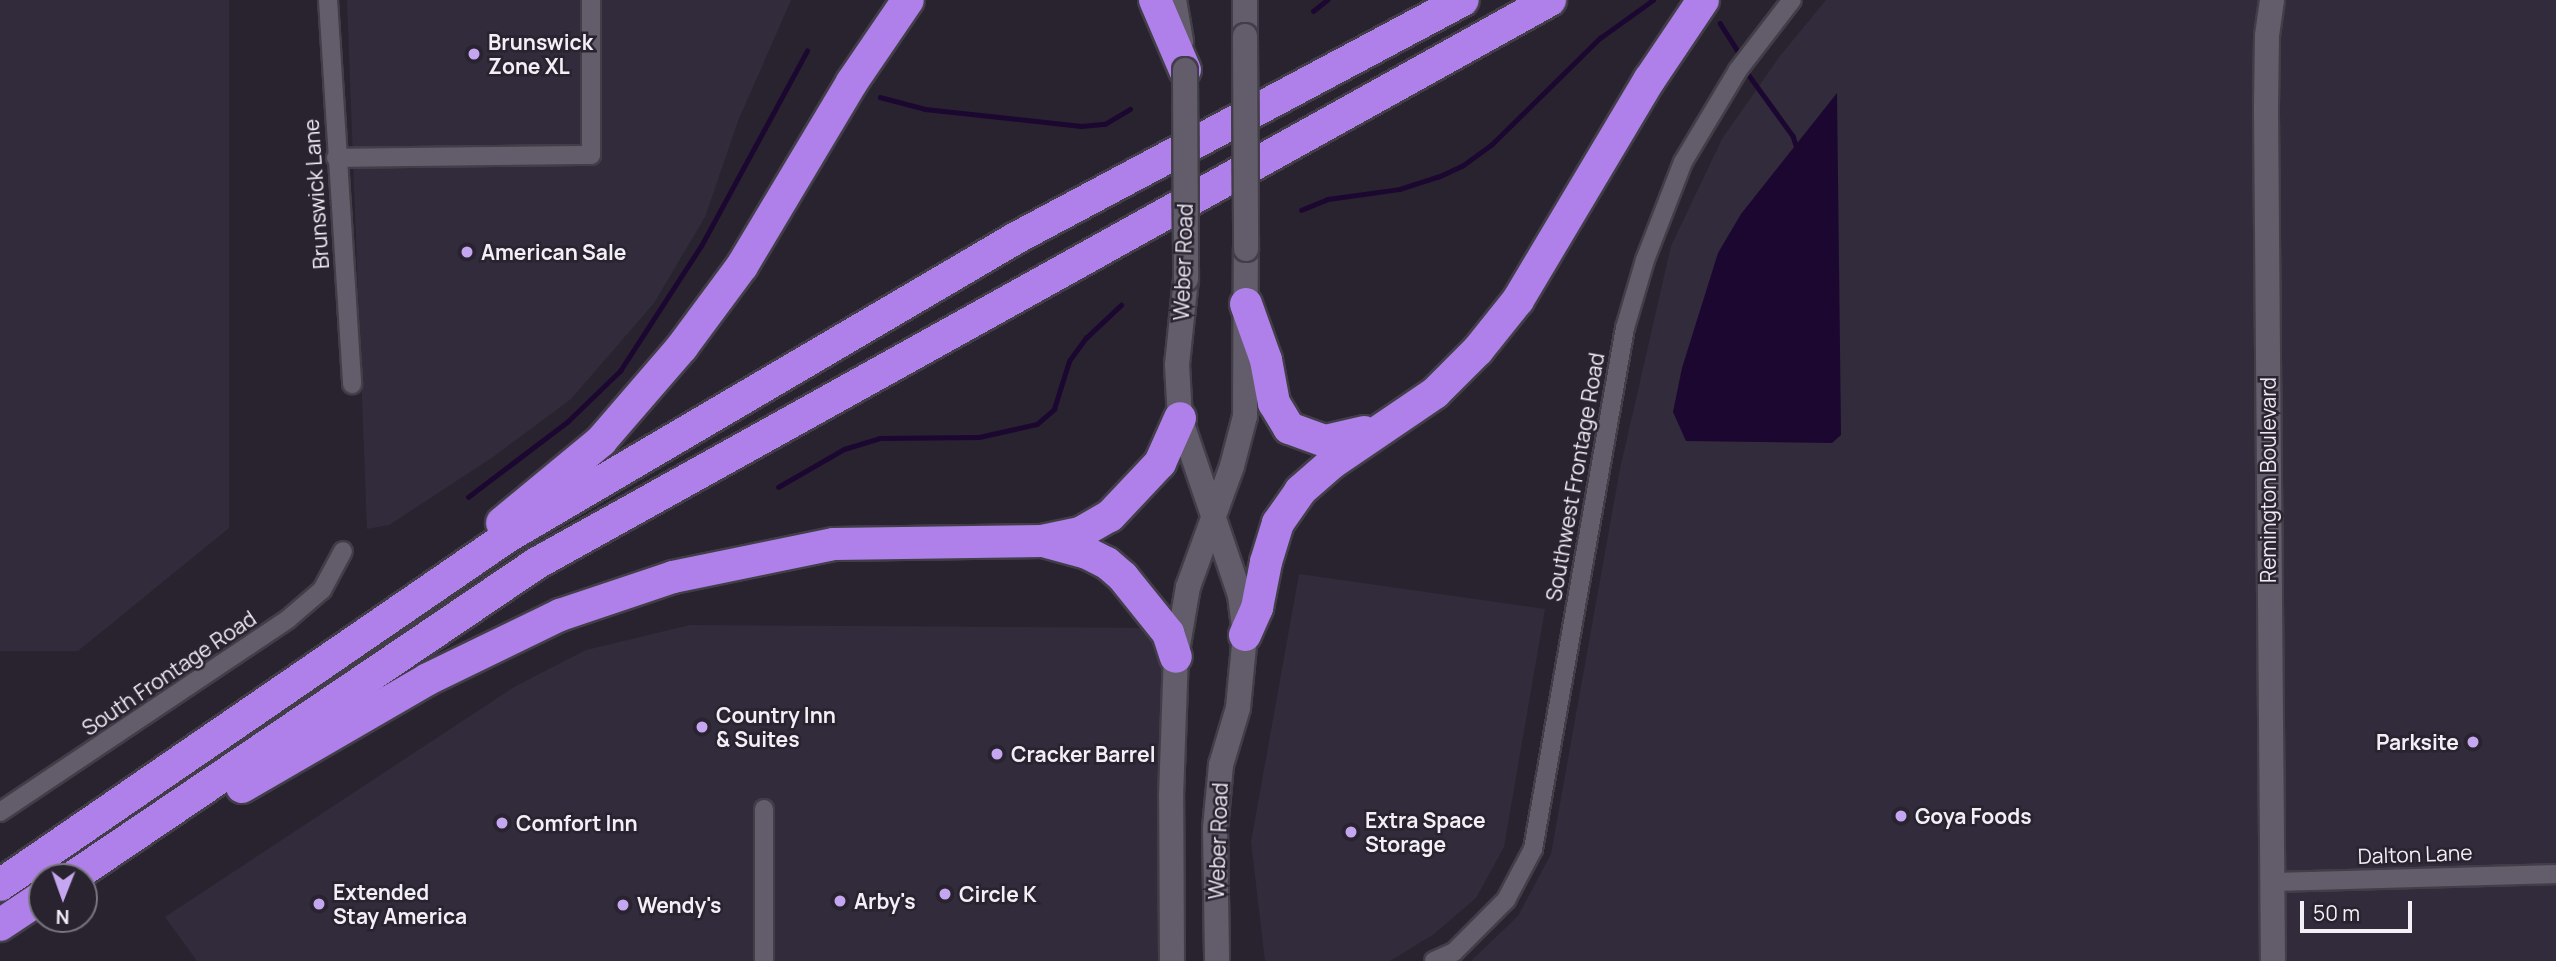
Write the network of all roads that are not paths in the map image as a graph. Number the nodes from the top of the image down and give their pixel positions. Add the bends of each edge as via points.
1 (328, 0) edge
2 (591, 0) edge
3 (908, 0) edge
4 (1155, 0) edge
5 (1174, 0) edge
6 (1245, 0) edge
7 (1463, 0) edge
8 (1550, 0) edge
9 (1703, 0) edge
10 (1792, 0) edge
11 (2272, 0) edge
12 (1185, 70) junction
13 (336, 158) junction
14 (1246, 304) junction
15 (352, 384) dead end
16 (1180, 418) junction
17 (1396, 420) junction
18 (1214, 518) junction
19 (1042, 541) junction
20 (343, 551) dead end
21 (1245, 635) junction
22 (1176, 657) junction
23 (764, 809) dead end
24 (0, 812) edge
25 (160, 820) junction
26 (82, 830) junction
27 (94, 863) edge
28 (2556, 874) edge
29 (2275, 882) junction
30 (0, 885) edge
31 (28, 906) edge
32 (0, 925) edge
33 (764, 961) edge
34 (1172, 961) edge
35 (1217, 961) edge
36 (1434, 961) edge
37 (2273, 961) edge

1 - 13 street, Brunswick Lane
2 - 13 street via 591,155
3 - 26 highway via 852,82 742,266 682,347 601,441 441,573
4 - 12 highway
5 - 12 main road, Weber Road
6 - 14 main road, bridge
7 - 26 highway via 1016,238 507,537
8 - 25 highway via 537,563
9 - 17 highway via 1650,79 1518,300 1435,393
10 - 36 street, Southwest Frontage Road via 1738,70 1684,162 1645,260 1625,328 1533,849 1506,900 1454,951
11 - 29 main road, Remington Boulevard via 2267,48 2267,513
12 - 16 main road, Weber Road, bridge via 1186,278 1177,365
13 - 15 street, Brunswick Lane
14 - 17 highway via 1266,360 1274,403 1289,428 1325,441
14 - 18 main road via 1245,416
16 - 18 main road, Weber Road
16 - 19 highway via 1160,463 1110,516 1080,533
17 - 21 highway via 1300,491 1278,523 1257,608
18 - 21 main road, Weber Road via 1240,595
18 - 22 main road via 1188,587
19 - 22 highway via 1107,563 1151,608 1168,633
19 - 25 highway via 834,544 673,577 560,615 428,679 224,798
20 - 24 street, South Frontage Road via 321,590 288,619
21 - 35 main road, Weber Road via 1238,708 1221,765 1215,829
22 - 34 main road
23 - 33 street
25 - 27 highway
26 - 30 highway
28 - 29 street, Dalton Lane
29 - 37 main road, Remington Boulevard
31 - 32 highway

